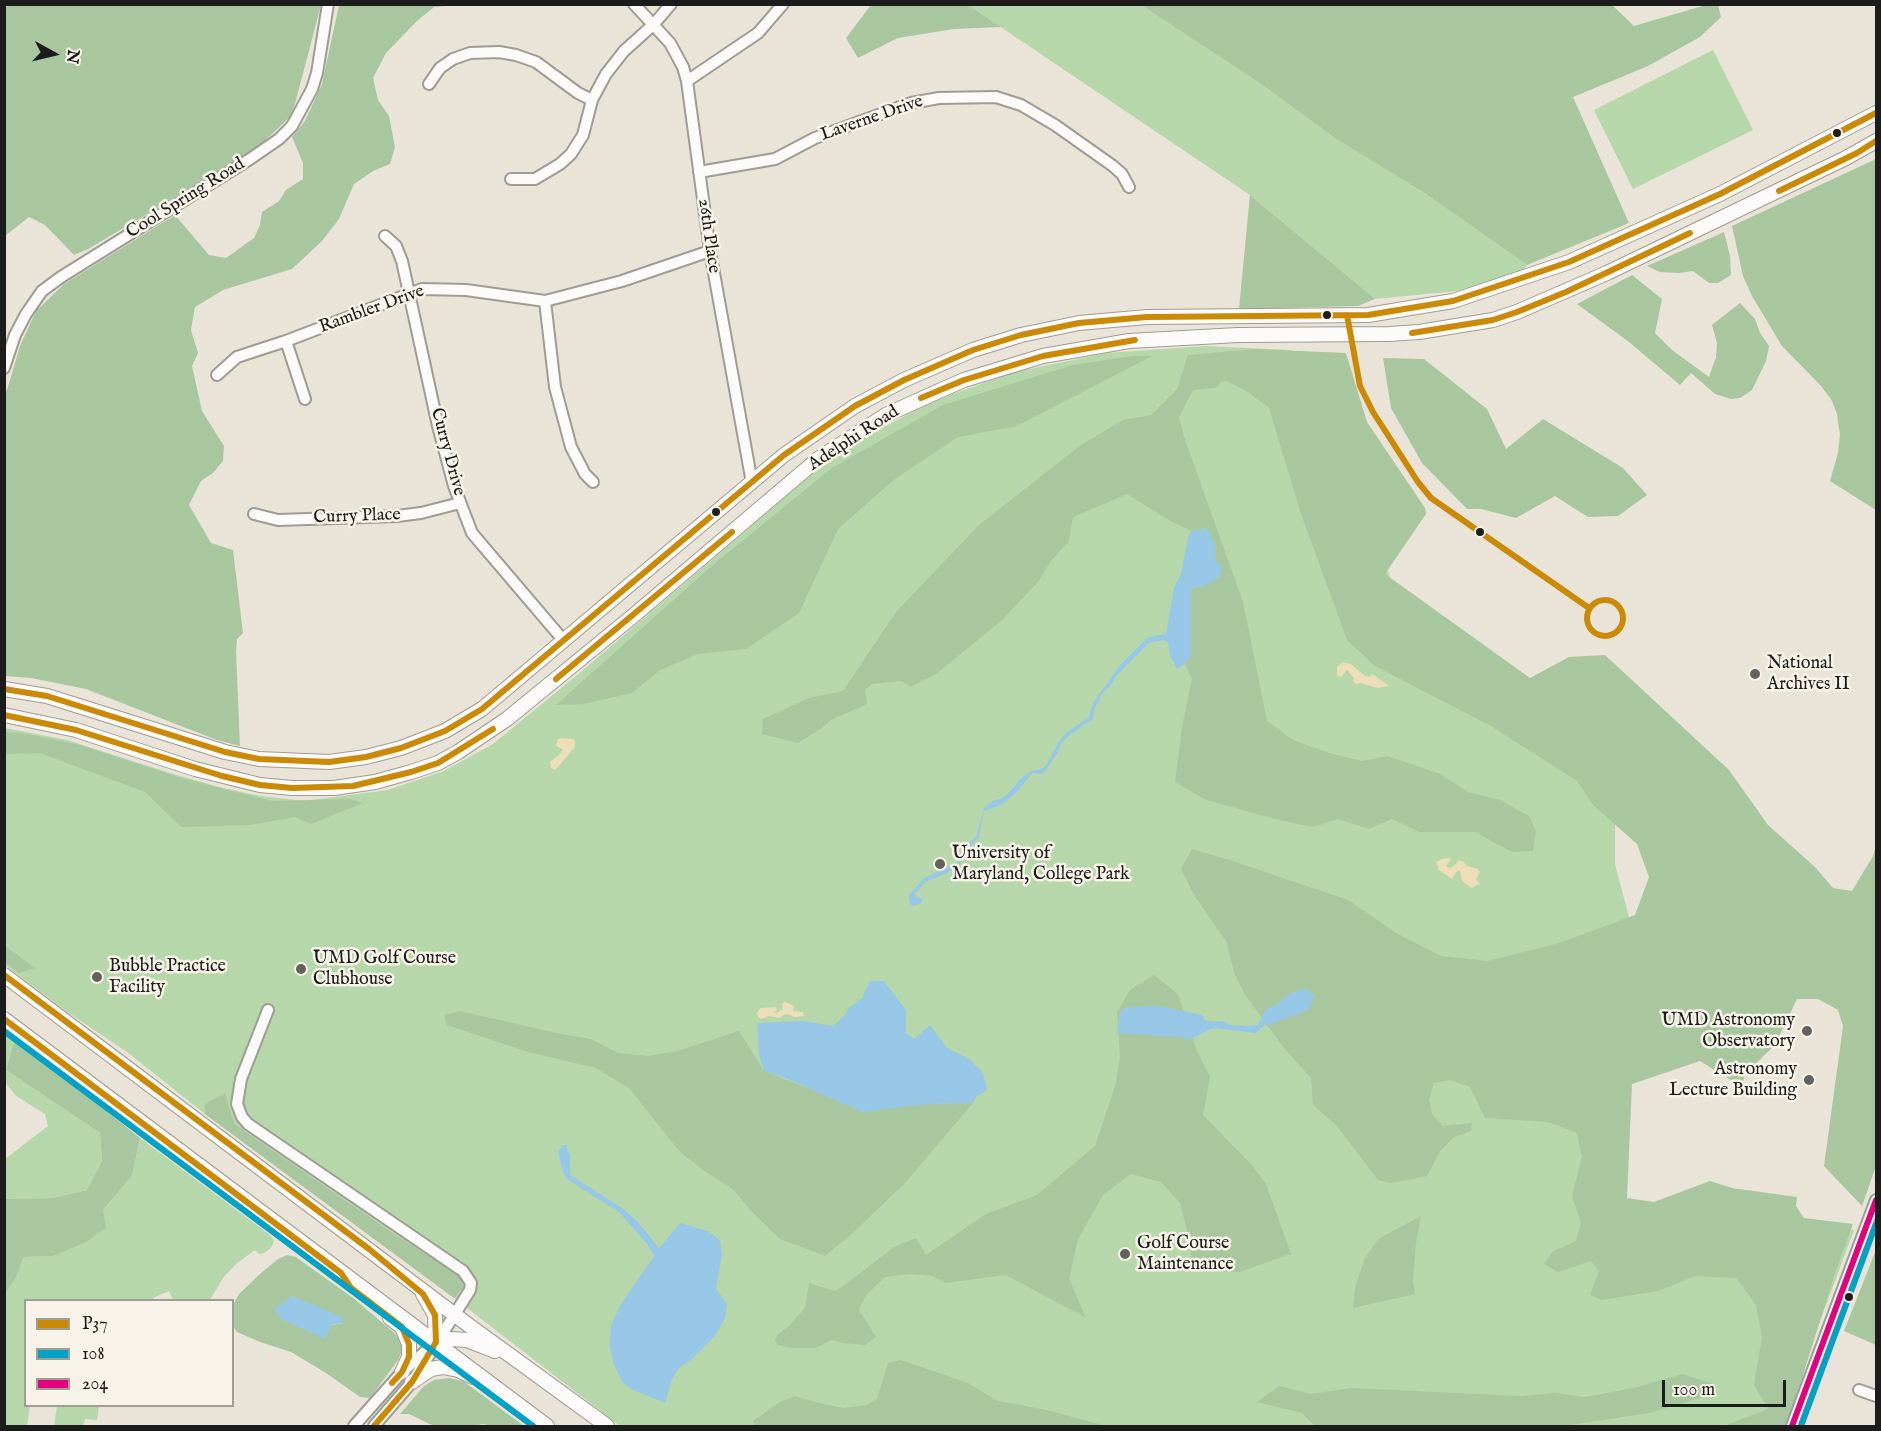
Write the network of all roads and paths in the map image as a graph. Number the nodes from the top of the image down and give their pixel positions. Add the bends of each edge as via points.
1 (328, 4) edge
2 (634, 4) edge
3 (671, 4) edge
4 (783, 4) edge
5 (654, 24) junction
6 (687, 81) junction
7 (429, 84) dead end
8 (592, 100) junction
9 (1876, 113) edge
10 (1876, 141) edge
11 (699, 172) junction
12 (511, 179) dead end
13 (1128, 187) dead end
14 (385, 236) dead end
15 (710, 251) junction
16 (409, 294) junction
17 (545, 301) junction
18 (286, 341) junction
19 (4, 368) edge
20 (217, 375) dead end
21 (305, 399) dead end
22 (593, 482) dead end
23 (752, 483) junction
24 (460, 503) junction
25 (254, 514) dead end
26 (564, 641) junction
27 (4, 689) edge
28 (4, 715) edge
29 (4, 975) edge
30 (268, 1010) dead end
31 (4, 1019) edge
32 (1876, 1200) edge
33 (341, 1273) junction
34 (406, 1278) junction
35 (455, 1315) junction
36 (436, 1342) junction
37 (527, 1366) junction
38 (407, 1377) junction
39 (498, 1390) junction
40 (1859, 1390) dead end
41 (1876, 1396) edge
42 (354, 1426) edge
43 (374, 1426) edge
44 (547, 1426) edge
45 (607, 1426) edge
46 (1792, 1426) edge

1 - 19 street, Cool Spring Road via 314,81 292,126 250,159 42,291 15,335
2 - 5 street, 26th Place
3 - 5 street
4 - 6 street via 758,33
5 - 6 street, 26th Place via 676,54
5 - 8 street via 613,65
6 - 11 street, 26th Place
7 - 8 street via 440,68 453,59 470,53 499,52 536,62
8 - 12 street via 583,135 560,164 536,179
9 - 23 main road, Adelphi Road via 1720,194 1569,262 1453,302 1368,315 1123,319 1043,329 973,350 855,406 784,455
10 - 28 main road, Adelphi Road via 1607,273 1493,320 1398,334 1238,335 1129,341 1043,356 964,380 886,415 818,459 515,713 458,752 411,772 334,788 260,785 66,728
11 - 13 street, Laverne Drive via 775,159 815,138 910,103 996,97 1021,105 1055,125 1113,166
11 - 15 street, 26th Place
14 - 16 street, Curry Drive via 396,246
15 - 17 street, Rambler Drive via 622,281
15 - 23 street, 26th Place
16 - 17 street, Rambler Drive via 422,289 449,289
16 - 18 street, Rambler Drive
16 - 24 street, Curry Drive via 438,426
17 - 22 street via 550,356 571,447
18 - 20 street, Rambler Drive via 237,357
18 - 21 street
23 - 26 main road, Adelphi Road
24 - 25 street, Curry Place via 397,516 278,520
24 - 26 street, Curry Drive via 472,532
26 - 27 main road, Adelphi Road via 482,709 445,731 383,753 329,762 242,756 57,699
29 - 34 main road
30 - 35 street via 241,1079 237,1104 242,1118 463,1271 471,1283 470,1290
31 - 33 main road
32 - 46 street
33 - 36 main road
33 - 38 main road via 351,1288 402,1327 409,1341
34 - 35 main road
34 - 36 main road via 423,1294 433,1311
35 - 36 street
35 - 37 main road
36 - 37 main road via 474,1342
36 - 38 street
36 - 39 main road
37 - 45 main road
38 - 39 main road via 446,1367
38 - 42 street
38 - 43 street
39 - 44 main road
40 - 41 street

